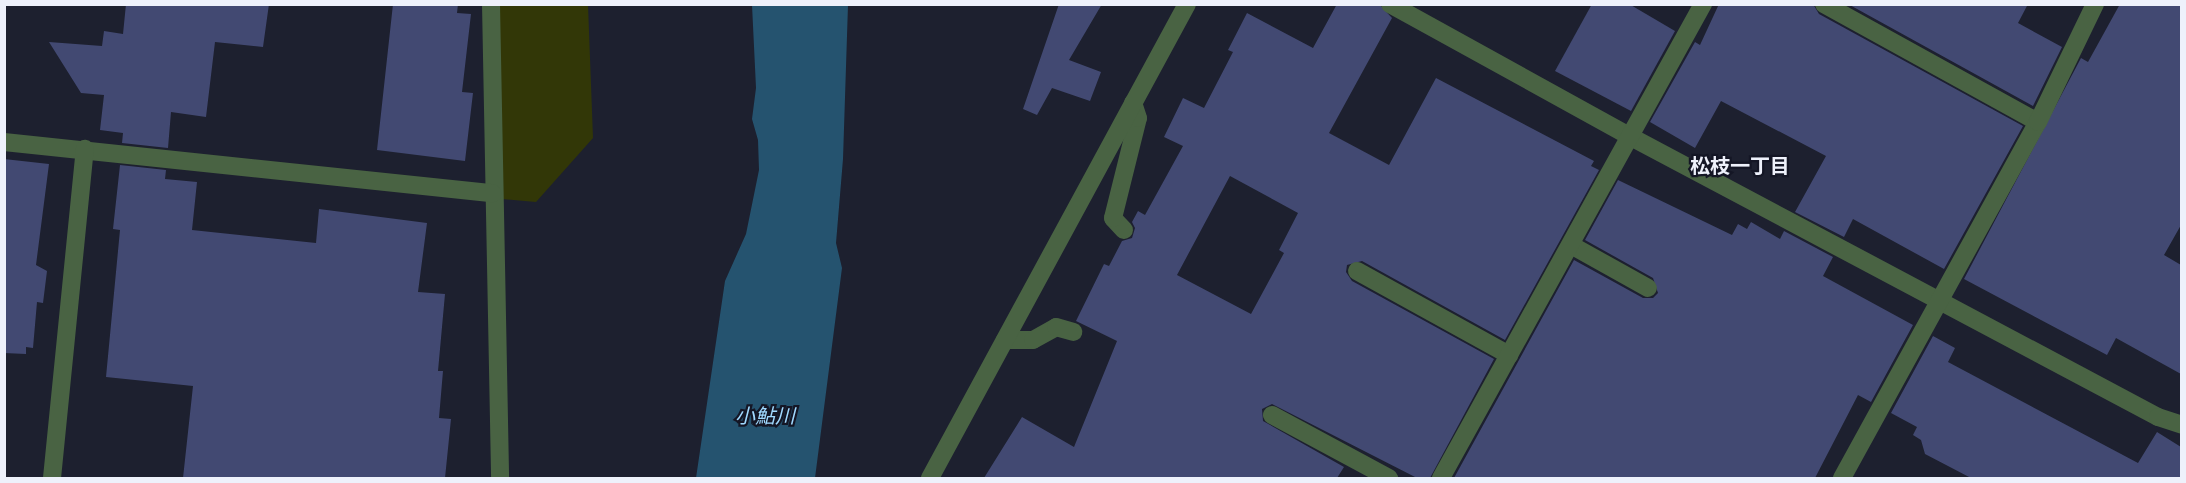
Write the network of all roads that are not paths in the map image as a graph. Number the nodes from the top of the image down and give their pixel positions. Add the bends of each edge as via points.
1 (490, 4) edge
2 (1187, 4) edge
3 (1390, 4) edge
4 (1703, 4) edge
5 (1824, 4) edge
6 (2095, 4) edge
7 (1133, 103) junction
8 (2038, 122) junction
9 (1631, 137) junction
10 (4, 142) edge
11 (85, 148) junction
12 (492, 193) junction
13 (1124, 230) dead end
14 (1571, 245) junction
15 (1357, 271) dead end
16 (1648, 288) dead end
17 (1941, 300) junction
18 (1073, 332) dead end
19 (1005, 340) junction
20 (1509, 355) junction
21 (1272, 415) dead end
22 (2181, 425) edge
23 (52, 478) edge
24 (500, 478) edge
25 (930, 478) edge
26 (1389, 478) edge
27 (1441, 478) edge
28 (1842, 478) edge

1 - 12 street
2 - 7 street
3 - 9 street
4 - 9 street
5 - 8 street
6 - 8 street
7 - 13 street via 1138,118 1113,218
7 - 19 street
8 - 17 street
9 - 14 street
9 - 17 street
10 - 11 street
11 - 12 street
11 - 23 street
12 - 24 street
14 - 16 street
14 - 20 street
15 - 20 street
17 - 22 street via 2158,417
17 - 28 street
18 - 19 street via 1056,327 1033,340
19 - 25 street
20 - 27 street
21 - 26 street

